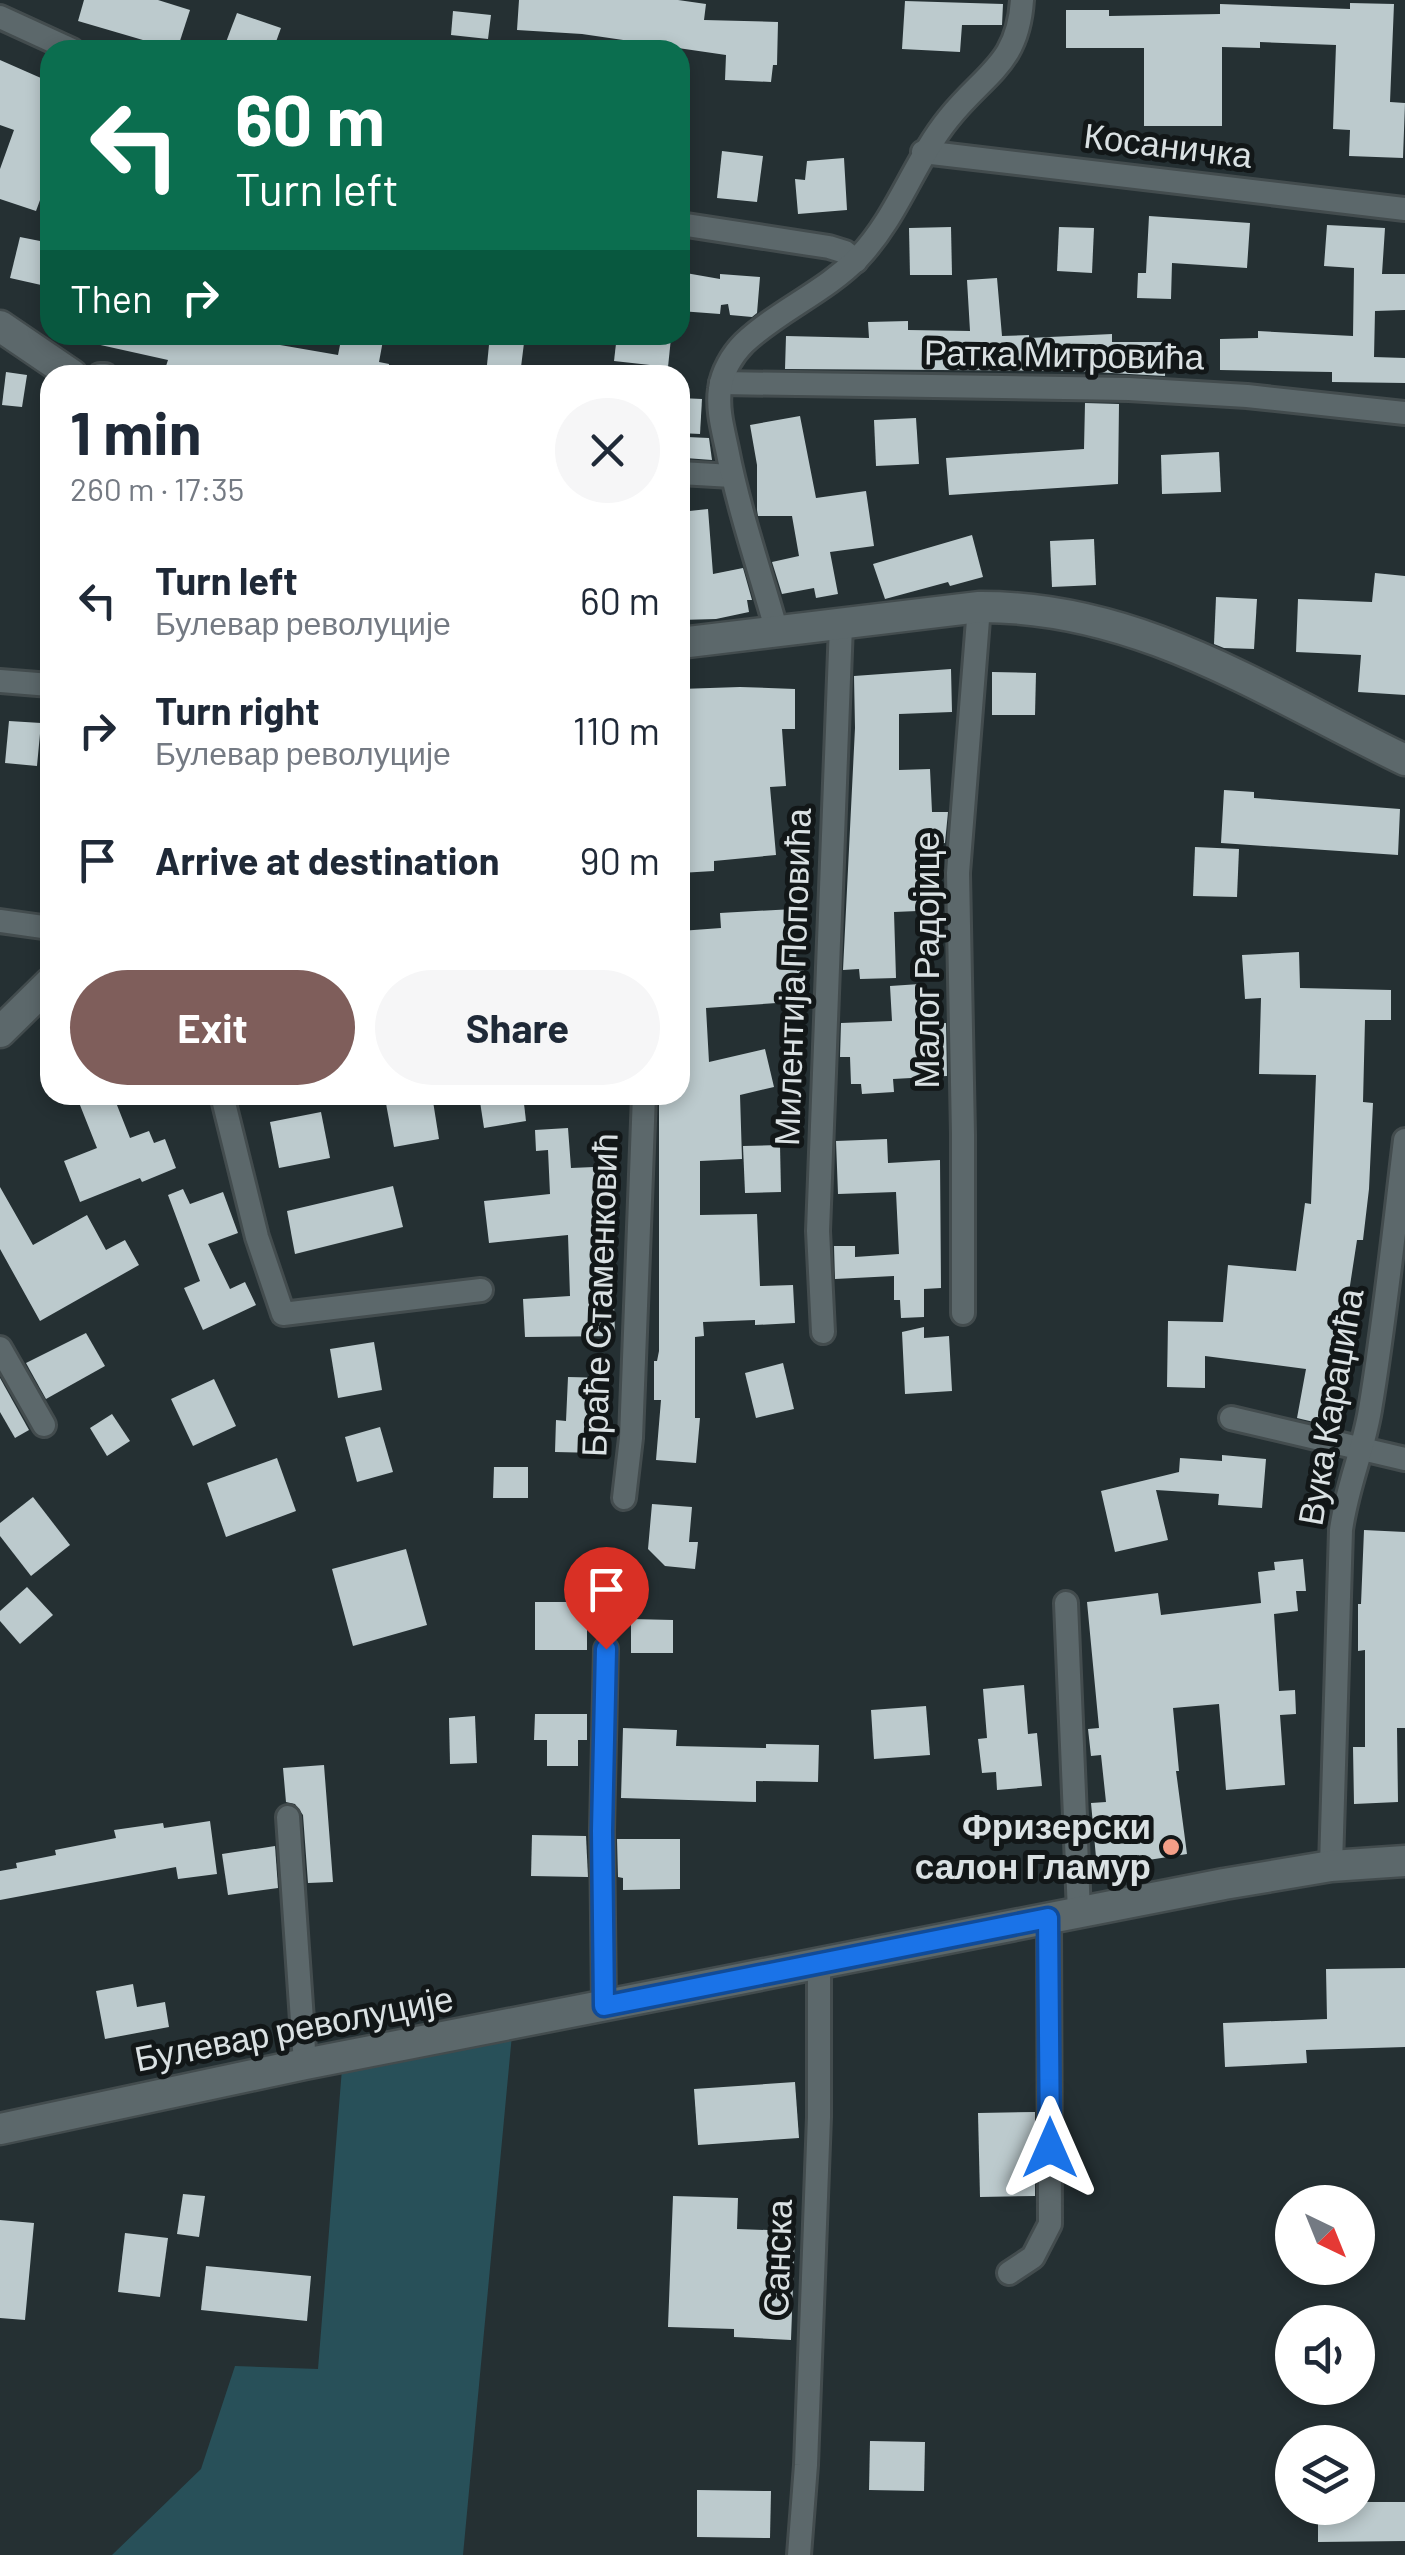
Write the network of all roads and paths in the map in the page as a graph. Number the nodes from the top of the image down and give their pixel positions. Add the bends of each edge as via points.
1 (1022, 0) edge
2 (0, 18) edge
3 (50, 40) edge
4 (923, 152) junction
5 (1405, 209) edge
6 (690, 226) edge
7 (856, 261) junction
8 (0, 326) edge
9 (57, 365) edge
10 (721, 383) junction
11 (1405, 413) edge
12 (690, 474) edge
13 (732, 476) junction
14 (979, 607) junction
15 (841, 625) junction
16 (777, 632) junction
17 (690, 642) edge
18 (0, 681) edge
19 (40, 684) edge
20 (1405, 760) edge
21 (0, 921) edge
22 (40, 927) edge
23 (40, 993) edge
24 (0, 1032) edge
25 (224, 1105) edge
26 (644, 1105) edge
27 (1405, 1140) edge
28 (480, 1290) dead end
29 (962, 1314) dead end
30 (823, 1332) dead end
31 (0, 1348) edge
32 (1231, 1418) dead end
33 (44, 1425) dead end
34 (1360, 1449) junction
35 (1405, 1459) edge
36 (624, 1498) dead end
37 (1066, 1603) dead end
38 (606, 1649) dead end
39 (288, 1817) dead end
40 (1405, 1861) edge
41 (1331, 1866) junction
42 (1080, 1912) junction
43 (1048, 1918) junction
44 (819, 1963) junction
45 (604, 2006) junction
46 (305, 2064) junction
47 (0, 2129) edge
48 (1009, 2274) dead end
49 (800, 2555) edge

1 - 4 street via 1011,50
2 - 3 street
4 - 5 street, Косаничка
4 - 7 street via 891,216
6 - 7 street via 829,247
7 - 10 street via 745,342
8 - 9 main road
10 - 11 street, Ратка Митровића via 1129,389
10 - 13 street
12 - 13 street
13 - 16 street
14 - 15 main road
14 - 20 main road via 1072,616 1162,640
14 - 29 street, Малог Радојице via 958,873
15 - 16 main road
15 - 30 street, Милентија Поповића via 818,1232
16 - 17 main road
18 - 19 street
21 - 22 street
23 - 24 main road
25 - 28 street via 283,1314
26 - 36 street, Браће Стаменковић
27 - 34 street, Вука Караџића via 1389,1285
31 - 33 street
32 - 34 street
34 - 35 street
34 - 41 street, Вука Караџића via 1341,1530
37 - 42 street
38 - 45 street
39 - 46 street
40 - 41 main road, Булевар револуције
41 - 42 main road, Булевар револуције
42 - 43 main road, Булевар револуције
43 - 44 main road, Булевар револуције
43 - 48 street via 1050,2224 1033,2258
44 - 45 main road, Булевар револуције
44 - 49 street, Санска
45 - 46 main road, Булевар револуције
46 - 47 main road, Булевар револуције

